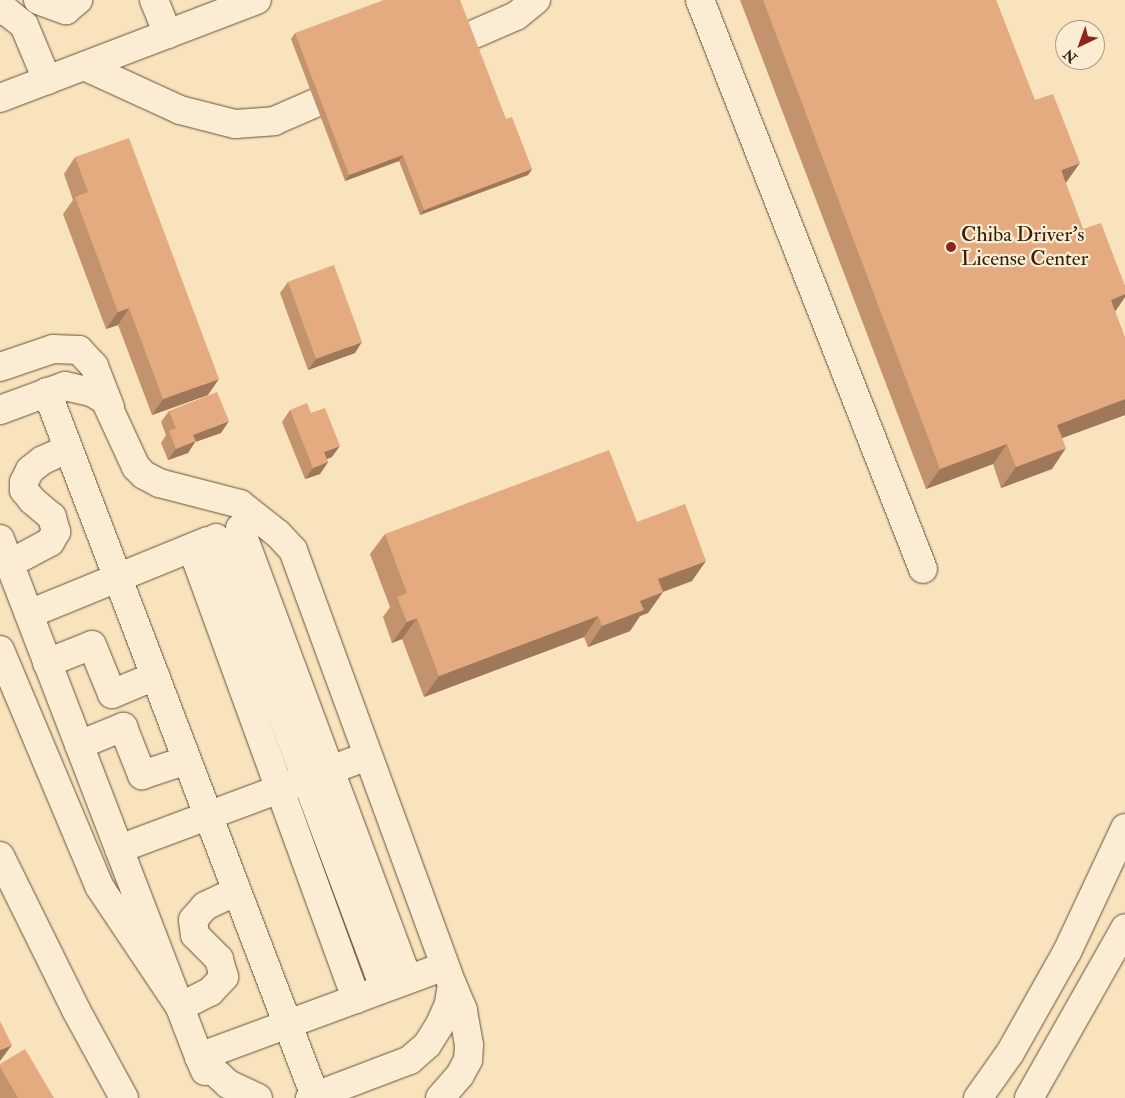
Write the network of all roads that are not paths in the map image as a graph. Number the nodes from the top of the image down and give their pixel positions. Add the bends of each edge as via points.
1 (38, 0) edge
2 (78, 0) edge
3 (154, 0) edge
4 (257, 0) edge
5 (536, 0) edge
6 (700, 0) edge
7 (0, 11) edge
8 (168, 34) junction
9 (418, 59) edge
10 (84, 66) junction
11 (373, 78) edge
12 (47, 80) junction
13 (0, 98) edge
14 (0, 367) edge
15 (47, 392) junction
16 (0, 410) edge
17 (112, 414) junction
18 (68, 449) junction
19 (239, 529) junction
20 (192, 548) junction
21 (5, 551) edge
22 (923, 569) dead end
23 (118, 577) junction
24 (29, 614) junction
25 (0, 650) edge
26 (47, 663) junction
27 (155, 676) junction
28 (79, 745) junction
29 (368, 756) junction
30 (187, 760) junction
31 (318, 775) junction
32 (280, 789) junction
33 (208, 816) junction
34 (1125, 828) edge
35 (119, 849) junction
36 (0, 856) edge
37 (237, 891) junction
38 (1125, 928) edge
39 (448, 975) junction
40 (396, 984) junction
41 (356, 999) junction
42 (180, 1007) junction
43 (288, 1024) junction
44 (199, 1057) junction
45 (312, 1097) edge
46 (124, 1098) edge
47 (217, 1098) edge
48 (258, 1098) edge
49 (440, 1098) edge
50 (978, 1098) edge
51 (1029, 1098) edge

1 - 2 street via 66,10
3 - 8 street
4 - 8 street
5 - 9 street via 516,16
6 - 22 street
7 - 12 street via 6,11 24,25
8 - 10 street
10 - 11 street via 180,110 235,124 274,121
10 - 12 street
12 - 13 street
14 - 17 street via 53,348 79,350 94,366
15 - 16 street
15 - 17 street via 65,386 92,392 105,400
15 - 18 street
17 - 19 street via 136,466 144,475 159,483 240,504
18 - 21 street via 43,460 30,470 24,482 24,490 32,500 52,517 56,532 50,542
18 - 23 street
19 - 20 street
19 - 29 street via 293,550
19 - 31 street
20 - 23 street
20 - 32 street
21 - 24 street
23 - 24 street
23 - 27 street
24 - 26 street
25 - 42 street via 99,886
26 - 27 street via 92,645 112,694
26 - 28 street
27 - 30 street
28 - 30 street via 123,727 142,775
28 - 35 street
29 - 31 street
29 - 39 street
30 - 33 street
31 - 32 street
31 - 40 street
32 - 33 street
32 - 41 street
33 - 35 street
33 - 37 street
34 - 50 street via 1067,952 1010,1053
35 - 42 street
36 - 46 street via 76,1010
37 - 42 street via 205,906 193,920 195,935 219,959 224,977 210,992
37 - 43 street
38 - 51 street
39 - 40 street
39 - 45 street via 449,1004 427,1045 410,1060
39 - 49 street via 463,1010 470,1045 468,1060 460,1075
40 - 41 street
41 - 43 street
42 - 44 street
43 - 44 street
43 - 45 street
44 - 47 street
44 - 48 street via 228,1084

